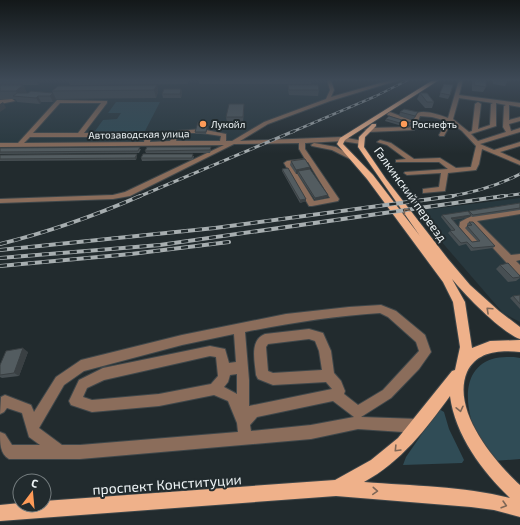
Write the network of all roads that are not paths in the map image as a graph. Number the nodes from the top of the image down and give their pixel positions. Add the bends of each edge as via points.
1 (57, 104) edge
2 (103, 104) edge
3 (316, 104) edge
4 (397, 104) edge
5 (406, 104) edge
6 (455, 104) edge
7 (478, 104) dead end
8 (494, 104) dead end
9 (507, 106) dead end
10 (390, 114) junction
11 (520, 119) edge
12 (450, 120) junction
13 (506, 123) junction
14 (415, 124) junction
15 (368, 130) junction
16 (520, 130) edge
17 (475, 132) junction
18 (352, 134) junction
19 (467, 134) junction
20 (510, 134) junction
21 (29, 135) junction
22 (80, 135) junction
23 (442, 135) dead end
24 (342, 139) junction
25 (331, 140) junction
26 (302, 142) junction
27 (361, 142) junction
28 (380, 142) dead end
29 (223, 143) junction
30 (232, 143) junction
31 (146, 144) junction
32 (172, 144) junction
33 (478, 144) junction
34 (520, 144) edge
35 (0, 145) edge
36 (19, 145) junction
37 (494, 152) junction
38 (309, 160) junction
39 (354, 160) junction
40 (412, 160) junction
41 (398, 161) dead end
42 (520, 163) edge
43 (453, 169) junction
44 (445, 171) junction
45 (407, 173) dead end
46 (426, 191) dead end
47 (0, 201) edge
48 (520, 211) edge
49 (471, 219) junction
50 (474, 240) edge
51 (520, 257) edge
52 (509, 259) junction
53 (520, 271) edge
54 (238, 329) junction
55 (520, 334) edge
56 (520, 346) edge
57 (242, 367) junction
58 (224, 370) junction
59 (460, 371) junction
60 (329, 376) junction
61 (214, 389) junction
62 (335, 395) junction
63 (0, 408) edge
64 (243, 422) junction
65 (418, 426) junction
66 (32, 427) junction
67 (245, 437) junction
68 (0, 439) edge
69 (60, 452) junction
70 (336, 488) junction
71 (520, 496) edge
72 (520, 509) edge
73 (0, 513) edge

1 - 21 street
2 - 22 street
3 - 30 street via 266,123
4 - 18 main road
5 - 10 main road, Галкинский переезд
6 - 12 street
7 - 17 street
8 - 17 street via 492,126
9 - 13 street
10 - 14 street
10 - 15 main road, Галкинский переезд
11 - 13 street
12 - 14 street via 418,114
12 - 19 street
12 - 23 street
13 - 20 street
14 - 15 street via 412,129
15 - 27 main road, Галкинский переезд
16 - 20 street
17 - 19 street
18 - 24 main road
18 - 25 street
19 - 33 street
20 - 33 street
21 - 22 street
21 - 36 street
22 - 31 street via 148,135
24 - 25 street
24 - 27 street
24 - 39 main road via 340,144
25 - 26 street
26 - 30 street, Автозаводская улица
26 - 38 street via 302,148
26 - 39 street via 334,148
55 -> 27 main road, Галкинский переезд via 466,288 444,262 383,180 361,147
28 - 40 street via 389,144
29 - 30 street, Автозаводская улица
29 - 32 street, Автозаводская улица
29 - 32 street via 224,135 189,130 178,132
30 - 47 street via 123,195
31 - 32 street, Автозаводская улица
31 - 36 street, Автозаводская улица
33 - 37 street
33 - 43 street via 474,169
34 - 37 street
35 - 36 street, Автозаводская улица
37 - 42 street
38 - 38 street via 314,167 335,199 312,204 287,164
39 - 59 main road via 373,181 447,279 462,316 466,347
40 - 41 street
40 - 43 street via 440,160
43 - 44 street
44 - 45 street
44 - 46 street via 442,189
48 - 49 street
49 - 50 street via 463,224 463,228
49 - 52 street
51 - 52 street
52 - 53 street
54 - 57 street
54 - 62 street via 341,312 381,309 392,314 421,339 424,352 415,365 386,394 357,412
54 - 66 street via 182,340 81,366 60,381
56 - 59 main road, проспект Конституции via 492,346 480,350 470,356
57 - 58 street
57 - 64 street
58 - 61 street via 224,378
58 - 61 street via 221,354 210,351 154,362 103,374 83,384 75,401 92,406 107,405 159,400
59 - 65 main road, проспект Конституции
59 -> 71 main road via 459,403 468,432 494,471
60 - 60 street via 273,378 262,375 260,345 264,339 309,334 319,337 325,351
60 - 62 street via 339,390
61 - 64 street via 232,397
62 - 64 street via 253,411
63 - 66 street via 5,401 27,409
64 - 67 street
65 - 67 street via 358,423 312,432
65 -> 70 main road, проспект Конституции via 381,463
66 - 69 street via 34,432
67 - 69 street
68 - 69 street via 9,452
70 -> 72 main road, проспект Конституции via 471,498
70 - 73 main road, проспект Конституции

